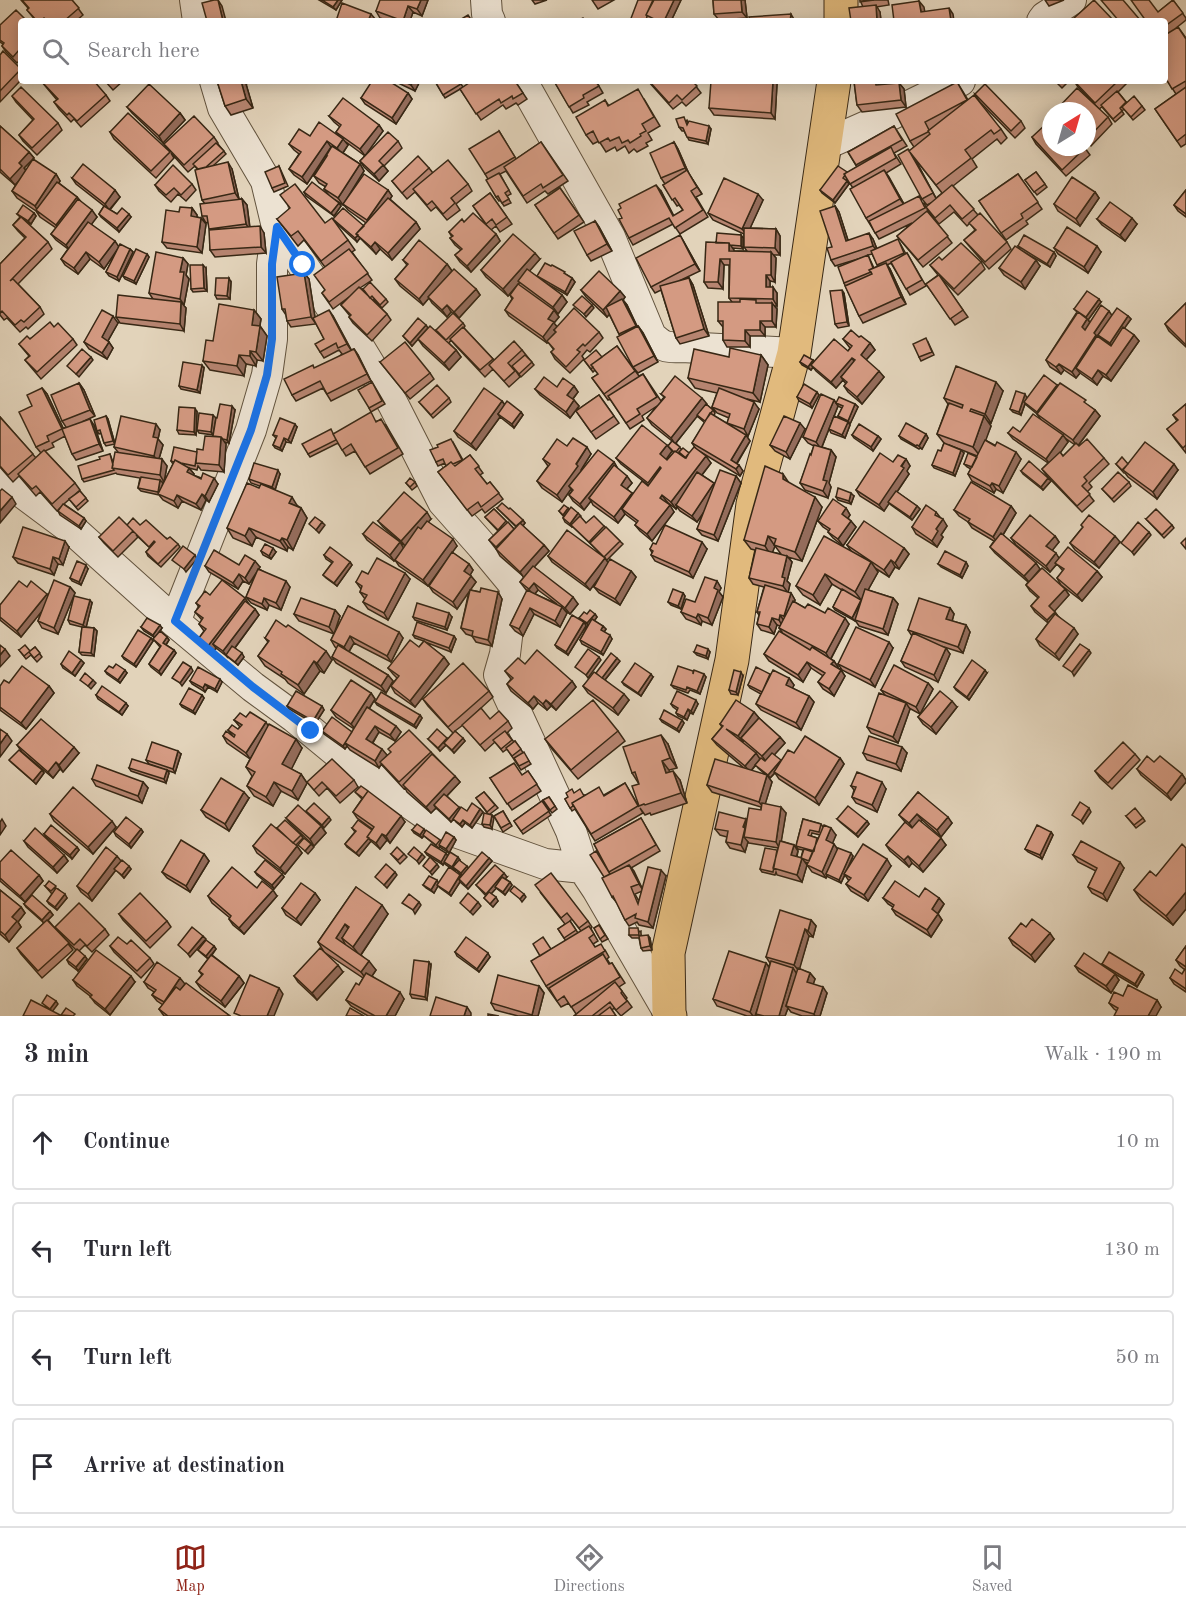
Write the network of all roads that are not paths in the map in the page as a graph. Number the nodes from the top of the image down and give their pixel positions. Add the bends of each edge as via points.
1 (195, 0) edge
2 (486, 0) edge
3 (841, 0) edge
4 (1071, 0) edge
5 (198, 18) edge
6 (489, 18) edge
7 (841, 18) edge
8 (1045, 18) edge
9 (216, 84) edge
10 (524, 84) edge
11 (834, 84) edge
12 (954, 84) edge
13 (824, 145) junction
14 (277, 227) junction
15 (794, 353) junction
16 (0, 476) edge
17 (175, 621) junction
18 (583, 868) junction
19 (670, 1015) edge

1 - 5 street
2 - 6 street
3 - 7 main road
4 - 8 street
9 - 14 street via 223,108 266,181
10 - 15 street via 610,237 651,336 670,348
11 - 13 main road
12 - 13 street
13 - 15 main road
14 - 17 street via 267,375 251,430
14 - 18 street via 370,365 443,502 516,587 499,675 571,831
15 - 19 main road via 753,504 732,660 668,953
16 - 17 street via 75,532
17 - 18 street via 345,759 447,829 545,864
18 - 19 street

